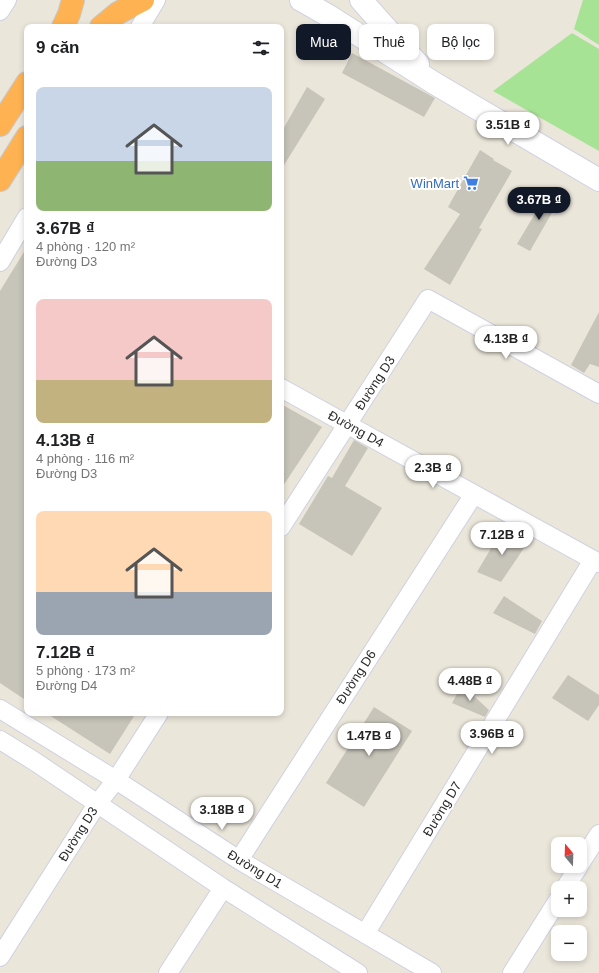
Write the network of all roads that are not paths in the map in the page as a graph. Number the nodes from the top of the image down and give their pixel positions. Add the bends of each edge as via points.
1 (7, 0) edge
2 (73, 0) edge
3 (143, 0) edge
4 (156, 0) edge
5 (301, 0) edge
6 (361, 0) edge
7 (0, 11) edge
8 (64, 24) edge
9 (105, 24) edge
10 (142, 24) edge
11 (434, 83) junction
12 (24, 88) edge
13 (0, 125) edge
14 (24, 143) edge
15 (0, 180) edge
16 (599, 180) edge
17 (24, 229) edge
18 (20, 244) edge
19 (0, 262) edge
20 (284, 390) edge
21 (599, 394) edge
22 (348, 425) junction
23 (474, 494) junction
24 (284, 522) edge
25 (596, 562) edge
26 (0, 709) edge
27 (157, 716) edge
28 (0, 740) edge
29 (116, 780) junction
30 (97, 804) junction
31 (599, 834) edge
32 (587, 853) edge
33 (239, 860) junction
34 (222, 888) junction
35 (551, 911) edge
36 (365, 934) junction
37 (0, 957) edge
38 (349, 971) edge
39 (168, 973) edge
40 (432, 973) edge
41 (512, 973) edge

1 - 7 street
2 - 8 highway
3 - 9 highway via 118,13
4 - 10 street
5 - 11 street
6 - 11 street
11 - 16 street
12 - 13 highway
14 - 15 highway
17 - 18 street
18 - 19 street
20 - 22 street, Đường D4
21 - 22 street, Đường D3 via 428,299
22 - 23 street, Đường D4
22 - 24 street, Đường D3
23 - 25 street, Đường D4
23 - 33 street, Đường D6
25 - 36 street, Đường D7
26 - 29 street, Đường D1
27 - 29 street, Đường D3
28 - 30 street
29 - 30 street, Đường D3
29 - 33 street, Đường D1
30 - 34 street
30 - 37 street, Đường D3
31 - 32 street
33 - 36 street, Đường D1
34 - 38 street
34 - 39 street
35 - 41 street
36 - 40 street, Đường D1

